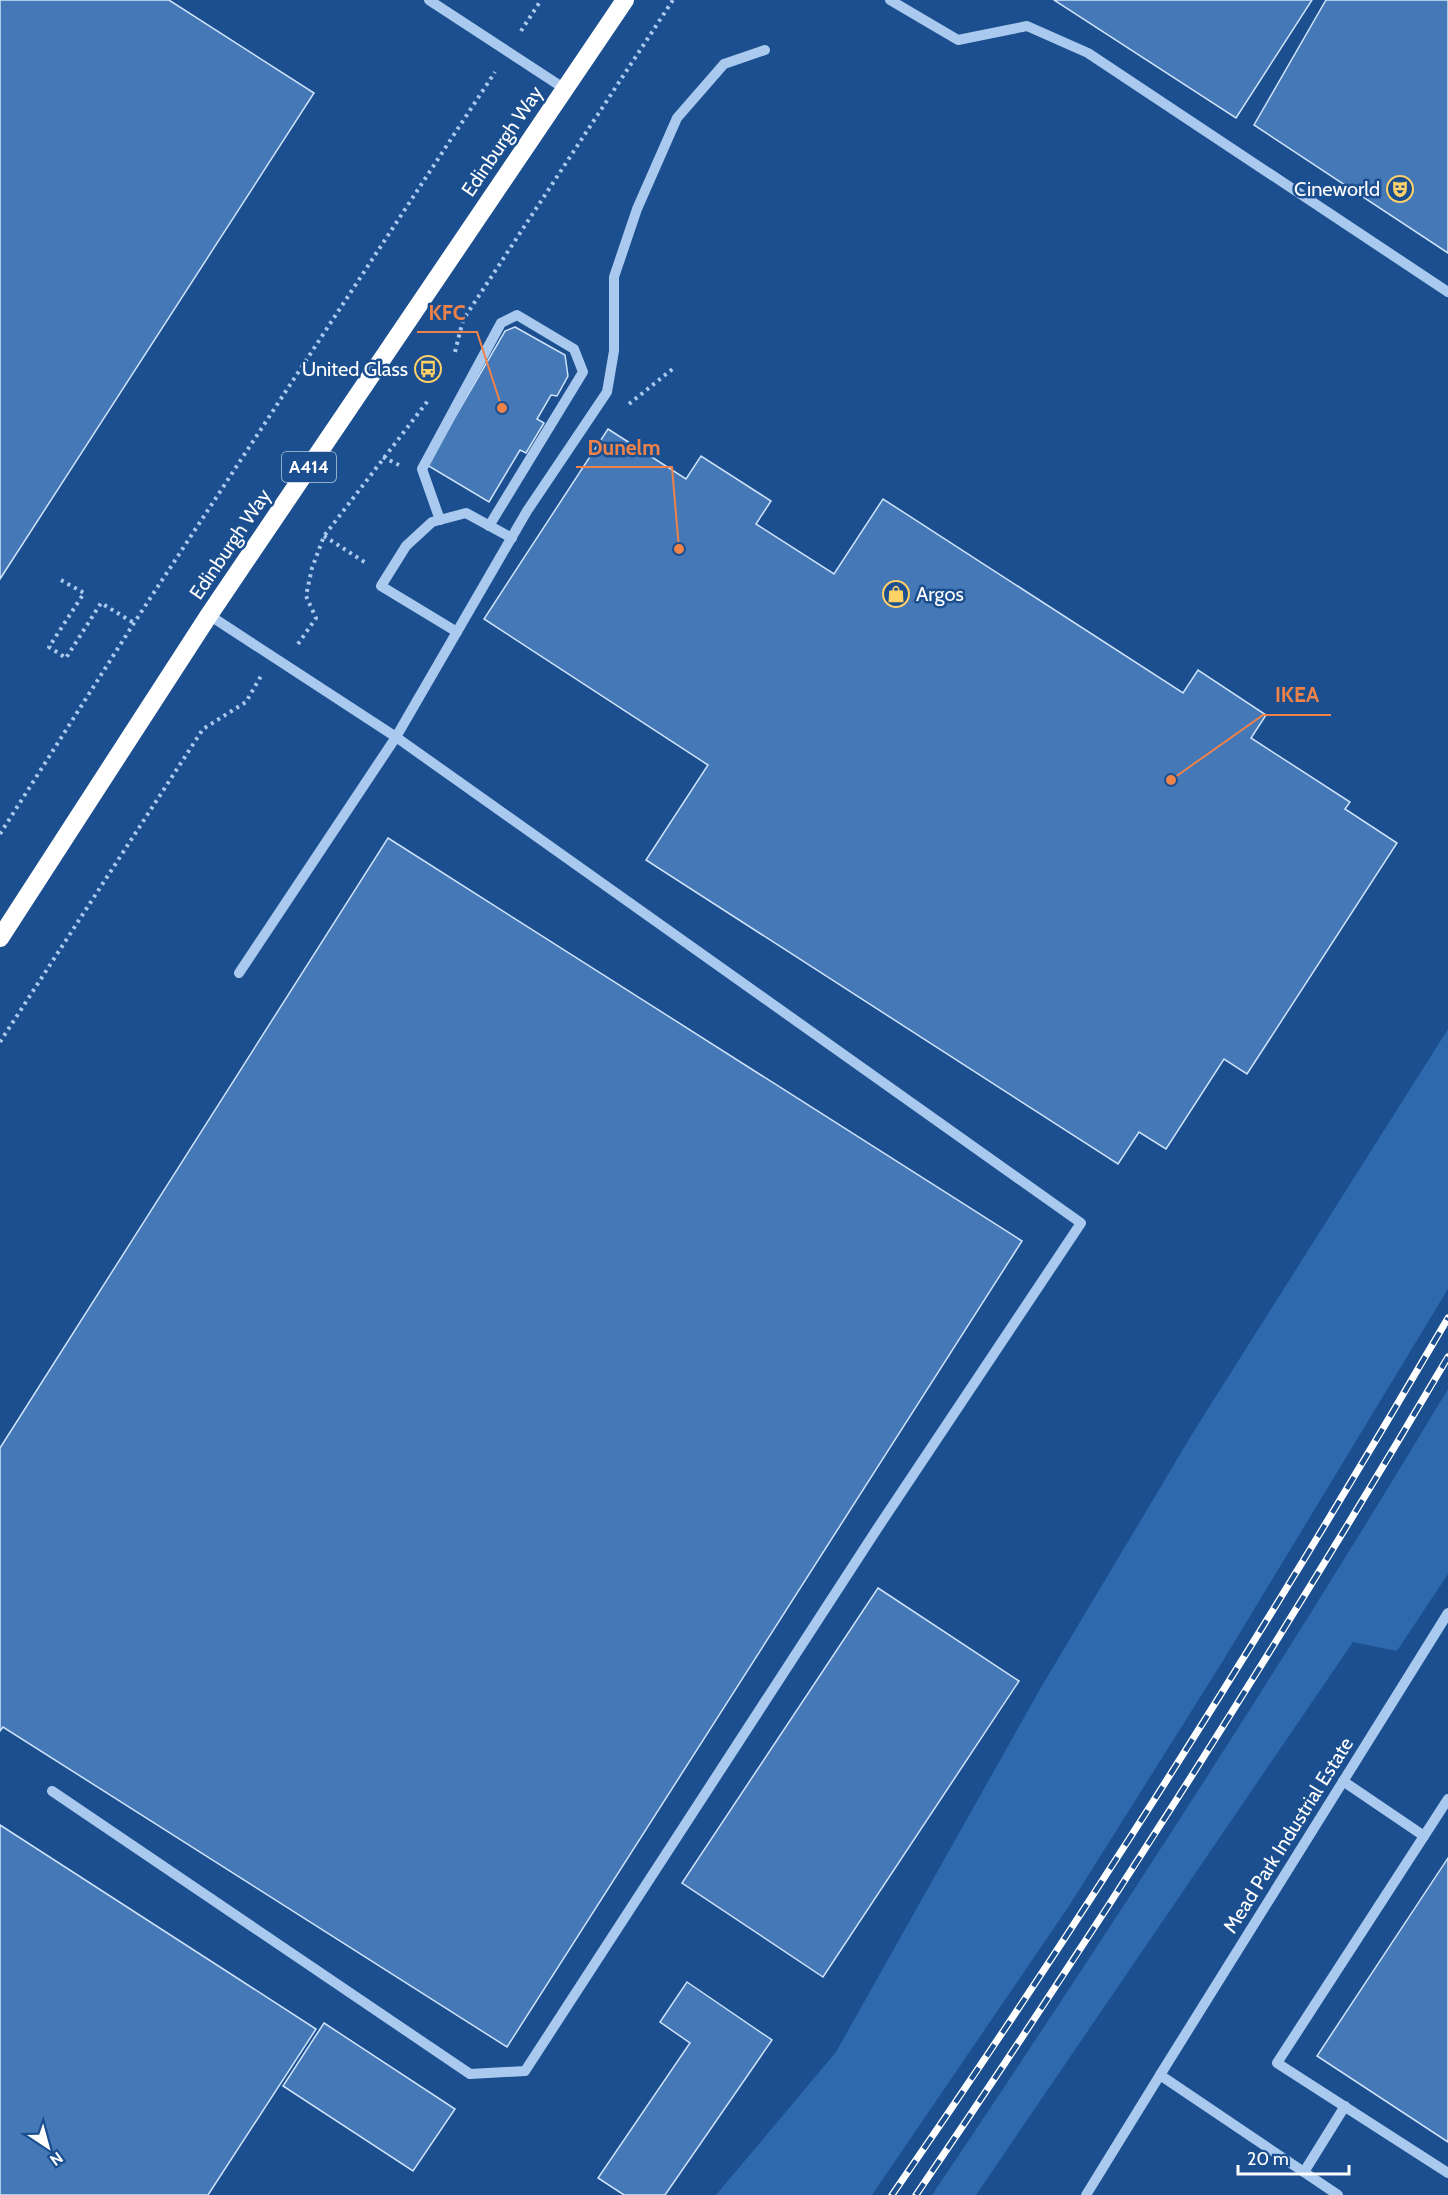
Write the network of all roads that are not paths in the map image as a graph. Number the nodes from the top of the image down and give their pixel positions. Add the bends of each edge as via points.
1 (429, 0) edge
2 (625, 0) edge
3 (890, 0) edge
4 (765, 50) dead end
5 (565, 89) junction
6 (1448, 292) edge
7 (440, 520) junction
8 (489, 526) junction
9 (512, 538) junction
10 (209, 615) junction
11 (457, 632) junction
12 (396, 737) junction
13 (0, 938) edge
14 (238, 973) dead end
15 (1448, 1613) edge
16 (1343, 1781) junction
17 (52, 1791) dead end
18 (1448, 1799) edge
19 (1424, 1836) junction
20 (1160, 2075) junction
21 (1345, 2106) junction
22 (1304, 2172) junction
23 (1448, 2173) edge
24 (1086, 2195) edge
25 (1338, 2195) edge

1 - 5 street
2 - 5 highway, Edinburgh Way / A414
3 - 6 street via 958,40 1027,26 1088,53
4 - 9 street via 724,64 676,118 614,278 614,351 607,392
5 - 10 highway, Edinburgh Way / A414
7 - 8 street via 466,513
7 - 8 street via 422,469 501,323 517,315 574,349 583,372
7 - 11 street via 432,522 406,546 381,586
8 - 9 street
9 - 11 street
10 - 12 street
10 - 13 highway, Edinburgh Way / A414
11 - 12 street
12 - 14 street
12 - 17 street via 1081,1222 525,2071 470,2074
15 - 16 street, Mead Park Industrial Estate
16 - 19 street
16 - 20 street, Mead Park Industrial Estate
18 - 19 street
19 - 21 street via 1277,2063
20 - 22 street
20 - 24 street, Mead Park Industrial Estate
21 - 22 street
21 - 23 street
22 - 25 street

